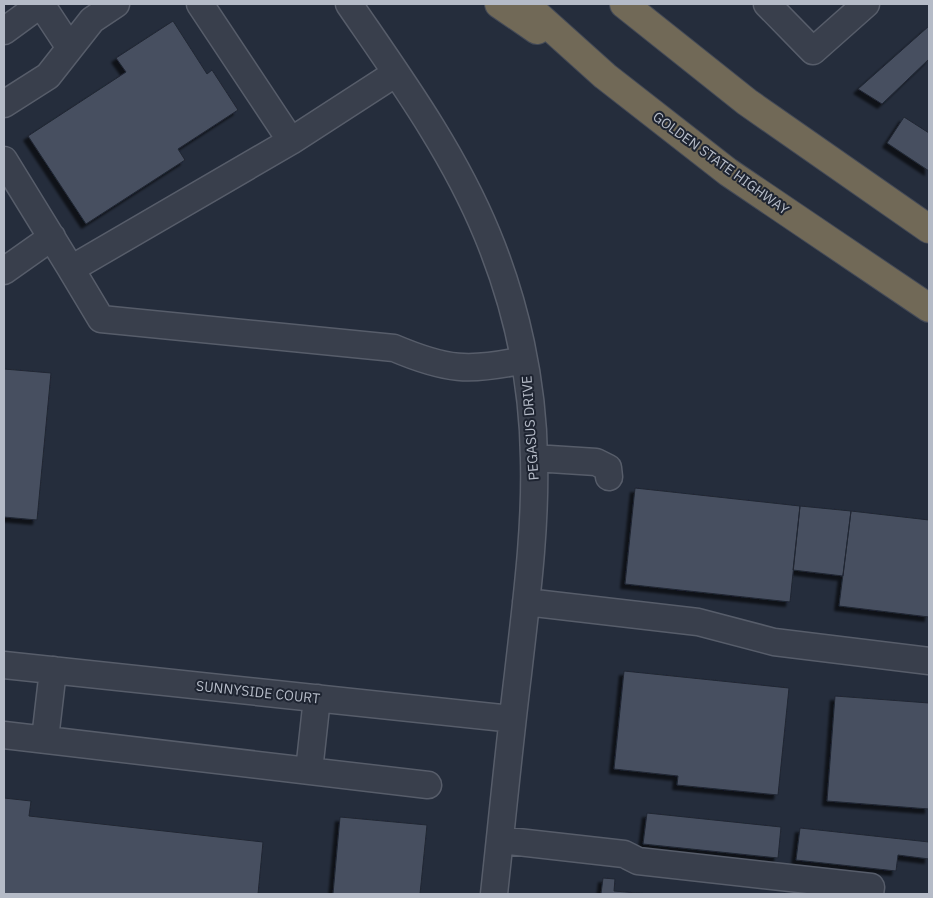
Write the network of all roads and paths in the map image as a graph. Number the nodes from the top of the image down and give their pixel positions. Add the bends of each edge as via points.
1 (41, 4) edge
2 (116, 4) edge
3 (200, 4) edge
4 (349, 4) edge
5 (499, 4) edge
6 (525, 4) edge
7 (767, 4) edge
8 (866, 4) edge
9 (629, 7) edge
10 (4, 30) edge
11 (70, 48) junction
12 (396, 73) junction
13 (605, 76) junction
14 (4, 104) edge
15 (291, 140) junction
16 (4, 160) edge
17 (929, 229) edge
18 (52, 238) junction
19 (71, 269) junction
20 (4, 271) edge
21 (929, 308) edge
22 (524, 360) junction
23 (534, 458) junction
24 (609, 477) dead end
25 (526, 602) junction
26 (929, 661) edge
27 (4, 665) edge
28 (53, 670) junction
29 (318, 698) junction
30 (512, 719) junction
31 (4, 735) edge
32 (45, 740) junction
33 (309, 771) junction
34 (428, 784) dead end
35 (500, 840) junction
36 (494, 894) edge
37 (870, 894) edge

1 - 10 street
1 - 11 street
2 - 11 street via 92,20
3 - 15 street
4 - 12 street, PEGASUS DRIVE
5 - 13 highway
6 - 13 highway, GOLDEN STATE HIGHWAY
7 - 8 street via 813,51
9 - 17 highway via 747,102
11 - 14 street via 48,76
12 - 15 street
12 - 22 street, PEGASUS DRIVE via 468,191 502,275
13 - 21 highway, GOLDEN STATE HIGHWAY via 728,172
15 - 19 street
16 - 18 street
18 - 19 street
18 - 20 street
19 - 22 street via 101,319 394,348 428,362 460,368
22 - 23 street, PEGASUS DRIVE
23 - 24 street via 596,462 608,468
23 - 25 street, PEGASUS DRIVE
25 - 26 street via 698,622 774,642
25 - 30 street, PEGASUS DRIVE
27 - 28 street, SUNNYSIDE COURT
28 - 29 street, SUNNYSIDE COURT
28 - 32 street
29 - 30 street, SUNNYSIDE COURT
29 - 33 street
30 - 35 street, PEGASUS DRIVE
31 - 32 street
32 - 33 street
33 - 34 street
35 - 36 street, PEGASUS DRIVE
35 - 37 street via 624,854 638,861 871,887

